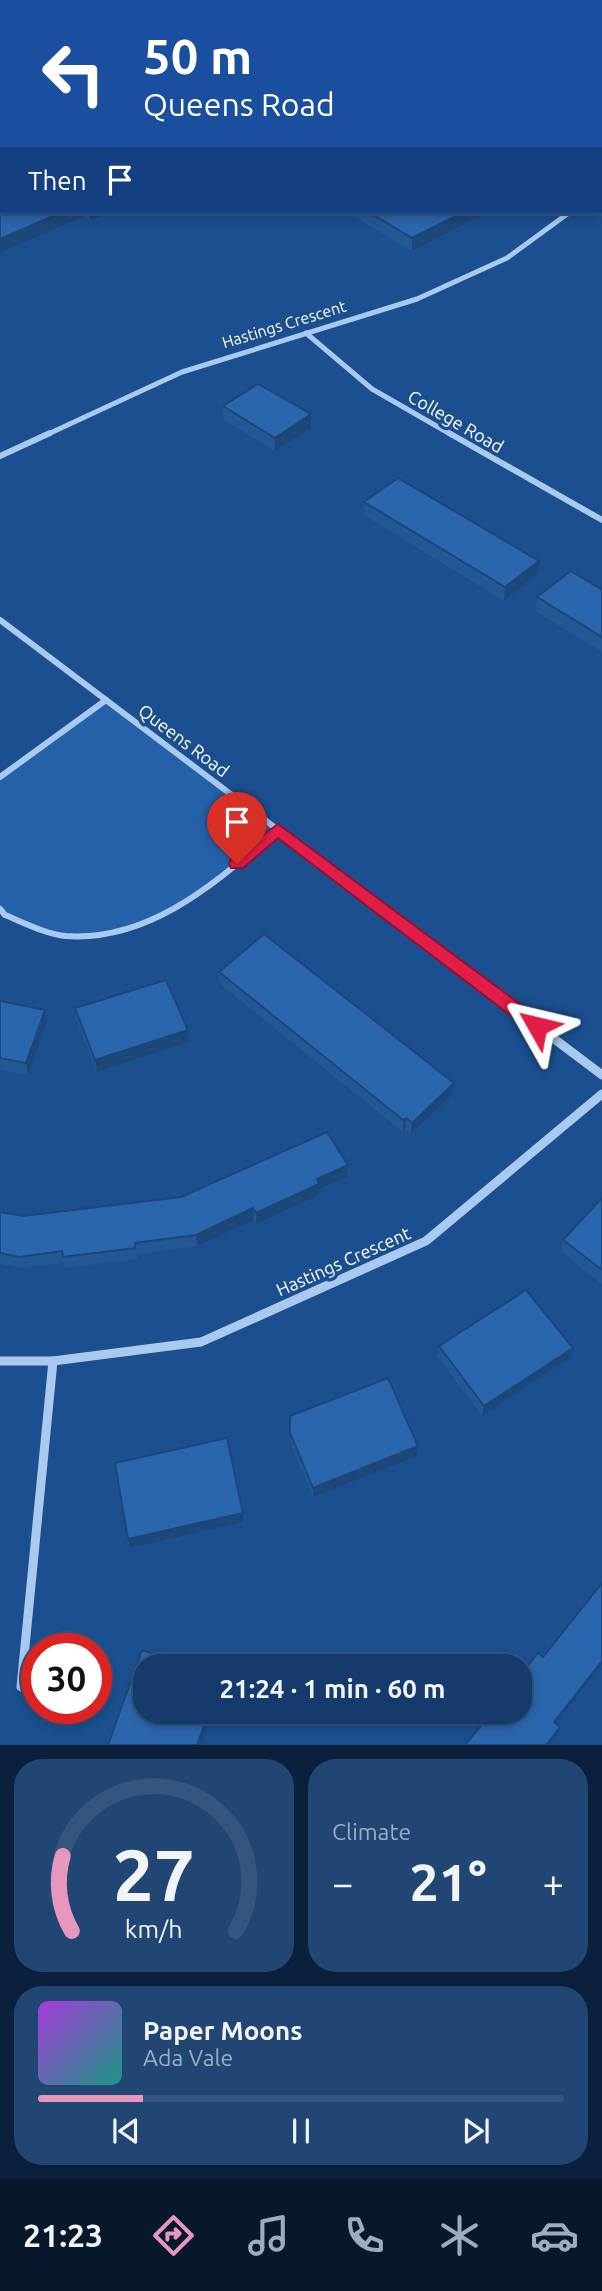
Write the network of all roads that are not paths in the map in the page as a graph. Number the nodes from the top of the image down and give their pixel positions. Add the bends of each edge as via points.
1 (567, 214) edge
2 (306, 333) junction
3 (0, 456) edge
4 (602, 520) edge
5 (0, 620) edge
6 (106, 700) junction
7 (0, 778) edge
8 (278, 830) junction
9 (0, 909) edge
10 (602, 1075) edge
11 (602, 1094) edge
12 (0, 1361) edge
13 (53, 1361) junction
14 (26, 1633) edge

1 - 2 street, Hastings Crescent via 507,258 417,299
2 - 3 street, Hastings Crescent via 181,372
2 - 4 street, College Road via 372,389
5 - 6 street, Queens Road
6 - 7 street
6 - 8 street, Queens Road
8 - 9 street via 196,898 124,932 65,936 5,915
8 - 10 street, Queens Road
11 - 13 street, Hastings Crescent via 426,1241 201,1342
12 - 13 street, Hastings Crescent
13 - 14 street

